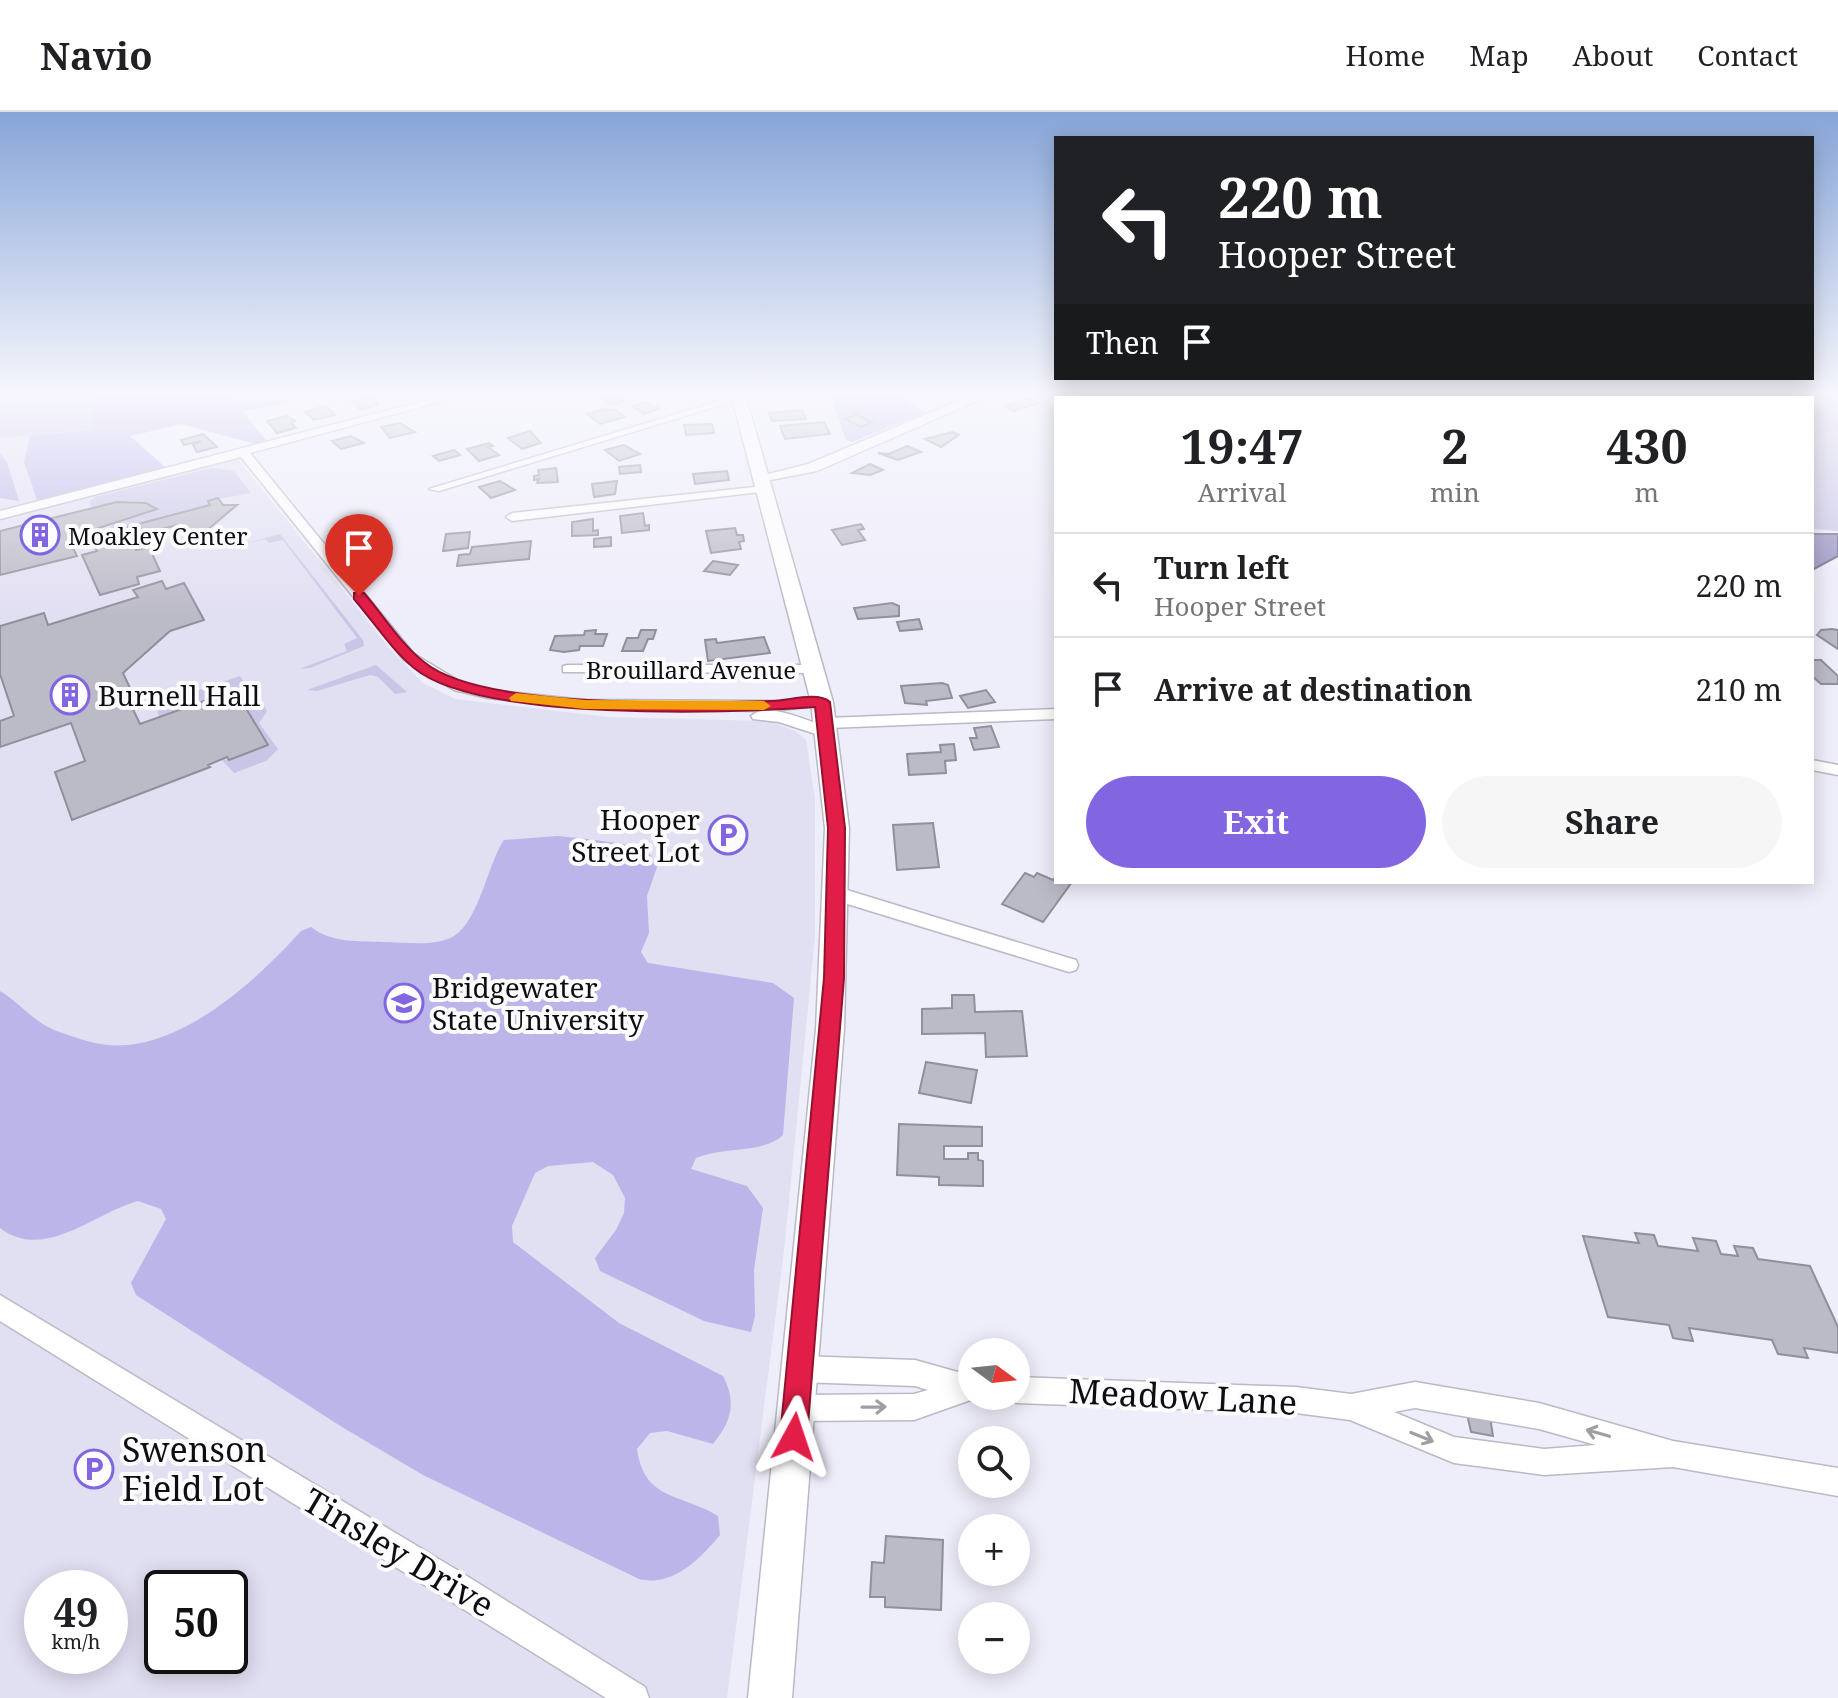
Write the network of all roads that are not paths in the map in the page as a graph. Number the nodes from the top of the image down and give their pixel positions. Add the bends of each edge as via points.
1 (180, 468) edge
2 (257, 468) edge
3 (504, 468) edge
4 (758, 468) edge
5 (821, 468) edge
6 (762, 484) junction
7 (435, 489) dead end
8 (0, 515) edge
9 (512, 517) dead end
10 (568, 669) dead end
11 (814, 669) junction
12 (532, 700) junction
13 (1054, 714) edge
14 (826, 719) junction
15 (1814, 765) edge
16 (1838, 770) edge
17 (837, 894) junction
18 (1069, 965) dead end
19 (0, 1307) edge
20 (799, 1369) junction
21 (958, 1385) edge
22 (1030, 1390) edge
23 (958, 1393) edge
24 (1350, 1407) junction
25 (796, 1408) junction
26 (1673, 1454) junction
27 (1838, 1482) edge
28 (634, 1698) edge
29 (770, 1698) edge

1 - 8 street
2 - 12 street via 409,657 459,687
3 - 7 street
4 - 6 main road
5 - 6 street
6 - 9 street
6 - 11 main road
10 - 11 street, Brouillard Avenue
11 - 14 main road
12 - 14 street via 625,713
12 - 14 street via 771,706
13 - 14 street
14 - 17 main road via 837,828
15 - 16 street
17 - 18 street
17 - 20 main road
19 - 28 street, Tinsley Drive
20 - 21 street via 915,1373
20 - 25 main road
22 - 24 street, Meadow Lane via 1225,1395
25 -> 23 street via 914,1407
26 -> 24 street, Meadow Lane via 1539,1416 1415,1395
24 -> 26 street, Meadow Lane via 1454,1450 1544,1462
25 - 29 main road
26 - 27 street, Meadow Lane

